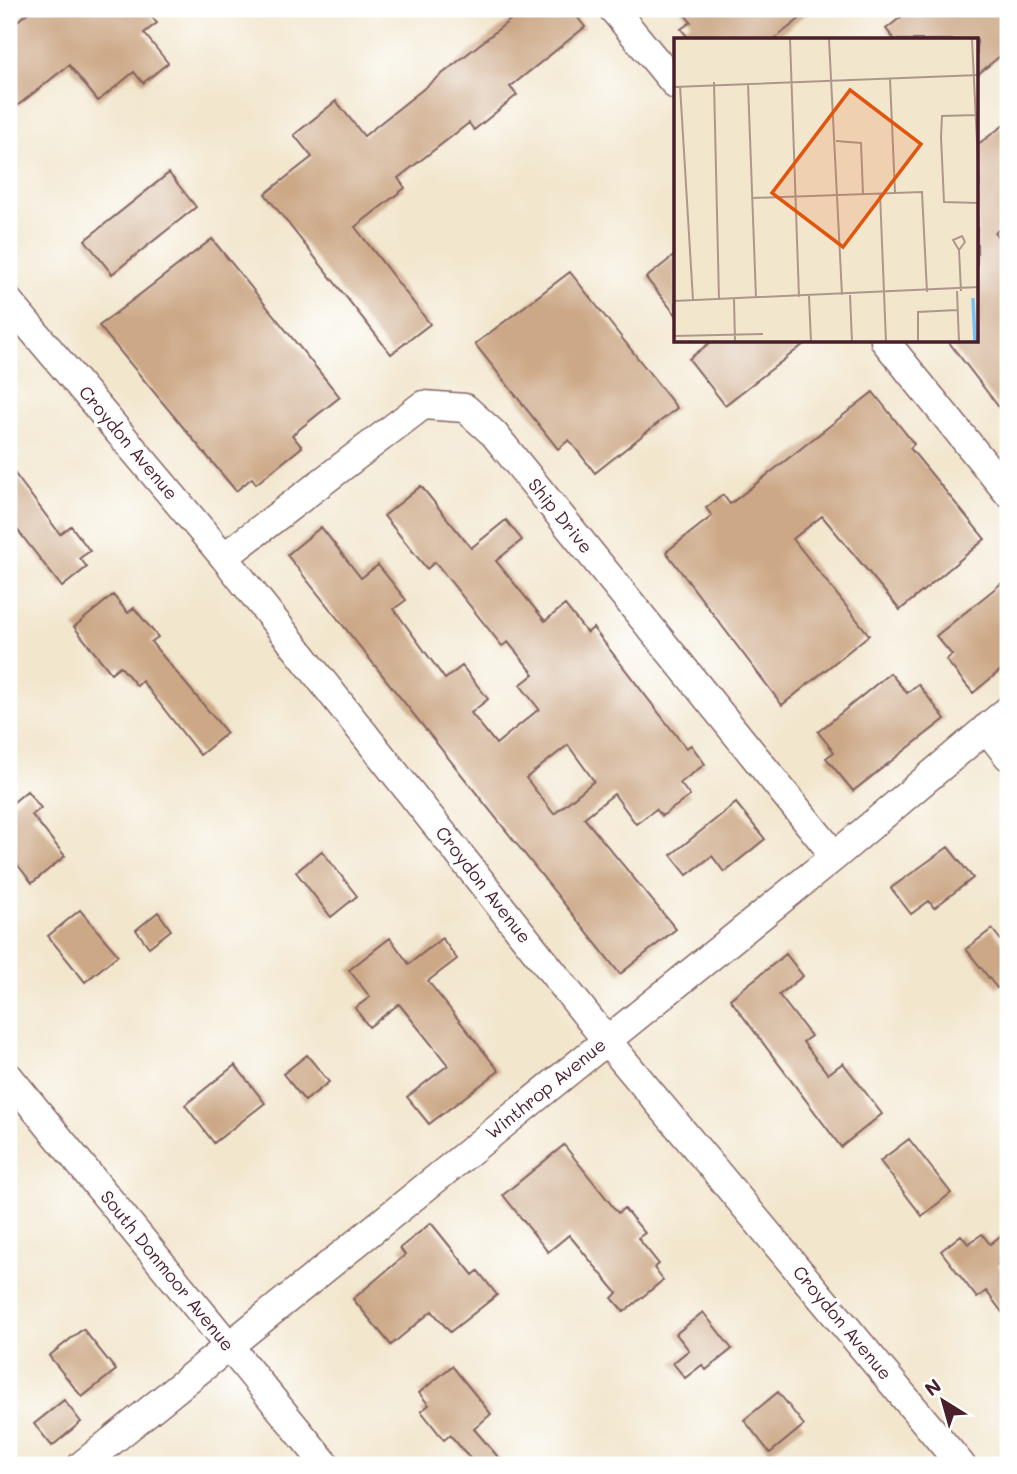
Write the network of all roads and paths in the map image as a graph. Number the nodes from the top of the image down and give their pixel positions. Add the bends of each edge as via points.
1 (613, 9) edge
2 (674, 83) edge
3 (9, 302) edge
4 (887, 343) edge
5 (1008, 493) edge
6 (224, 557) junction
7 (1008, 710) edge
8 (986, 728) junction
9 (1008, 755) edge
10 (835, 856) junction
11 (607, 1041) junction
12 (9, 1077) edge
13 (228, 1346) junction
14 (82, 1465) edge
15 (326, 1465) edge
16 (961, 1465) edge

1 - 2 street
3 - 6 street, Croydon Avenue
4 - 5 street
6 - 10 street, Ship Drive via 423,405 465,408 494,433
6 - 11 street, Croydon Avenue
7 - 8 street, Winthrop Avenue
8 - 9 street
8 - 10 street, Winthrop Avenue
10 - 11 street, Winthrop Avenue
11 - 13 street, Winthrop Avenue
11 - 16 street, Croydon Avenue
12 - 13 street, South Donmoor Avenue
13 - 14 street, Winthrop Avenue
13 - 15 street, South Donmoor Avenue

